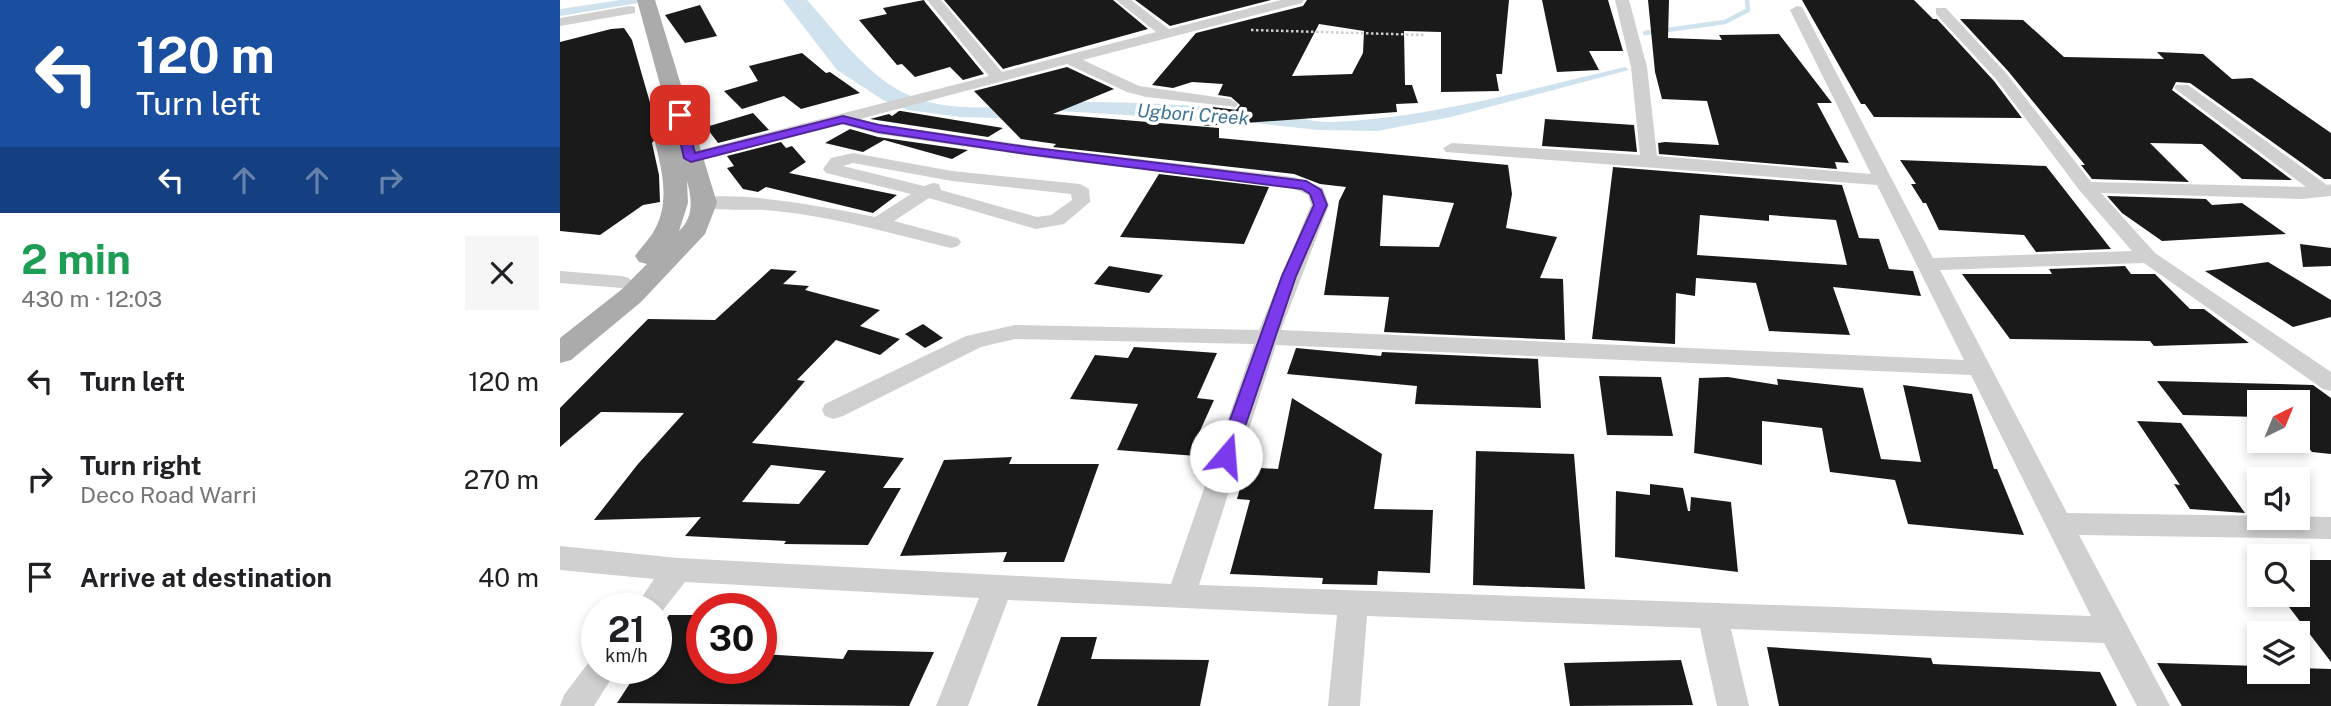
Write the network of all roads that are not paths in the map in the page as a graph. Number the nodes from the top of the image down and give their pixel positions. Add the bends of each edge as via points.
1 (934, 0) edge
2 (1123, 0) edge
3 (1297, 0) edge
4 (1622, 0) edge
5 (636, 4) edge
6 (1797, 10) dead end
7 (1941, 11) dead end
8 (560, 22) edge
9 (1167, 34) junction
10 (1070, 60) junction
11 (999, 78) junction
12 (2182, 88) dead end
13 (1230, 104) dead end
14 (885, 107) joint
15 (843, 119) junction
16 (1452, 148) dead end
17 (691, 158) junction
18 (1649, 161) junction
19 (952, 176) junction
20 (1882, 180) junction
21 (2085, 187) junction
22 (2327, 190) edge
23 (926, 192) junction
24 (705, 203) junction
25 (877, 223) junction
26 (951, 242) dead end
27 (2148, 257) junction
28 (1926, 264) junction
29 (560, 277) edge
30 (622, 282) junction
31 (560, 332) edge
32 (1268, 337) junction
33 (560, 353) edge
34 (1981, 368) junction
35 (2331, 383) edge
36 (834, 410) dead end
37 (2060, 524) junction
38 (2331, 528) edge
39 (560, 558) edge
40 (678, 570) junction
41 (999, 586) junction
42 (661, 593) edge
43 (1181, 597) junction
44 (1353, 604) junction
45 (1713, 617) junction
46 (2113, 630) junction
47 (591, 684) edge
48 (575, 706) edge
49 (953, 706) edge
50 (1344, 706) edge
51 (1733, 706) edge
52 (2154, 706) edge

1 - 11 street
2 - 9 street
3 - 9 street
4 - 18 street via 1639,67
5 - 8 street
5 - 17 main road
5 - 30 main road via 679,200 666,238
6 - 20 street
7 - 21 street via 2001,76
9 - 10 street
10 - 11 street
10 - 13 street via 1133,89
11 - 14 street
12 - 22 street
14 - 15 street
15 - 17 street
15 - 32 street via 878,129 1306,185 1316,192 1320,205
16 - 18 street
17 - 24 main road
18 - 20 street
19 - 23 street
19 - 23 street via 853,158 832,167
19 - 23 street via 1080,189 1081,202 1057,220 1035,223
20 - 28 street
21 - 22 street
21 - 27 street
23 - 25 street
24 - 25 street via 758,202
24 - 33 main road via 695,229 631,296
25 - 26 street
27 - 28 street
27 - 35 street
28 - 34 street
29 - 30 street
30 - 31 main road
32 - 34 street
32 - 36 street via 998,334 974,341
32 - 43 street
34 - 37 street
37 - 38 street
37 - 46 street
39 - 40 street
40 - 41 street
40 - 42 street
41 - 43 street
41 - 49 street
43 - 44 street
44 - 45 street
44 - 50 street
45 - 46 street
45 - 51 street
46 - 52 street
47 - 48 street

